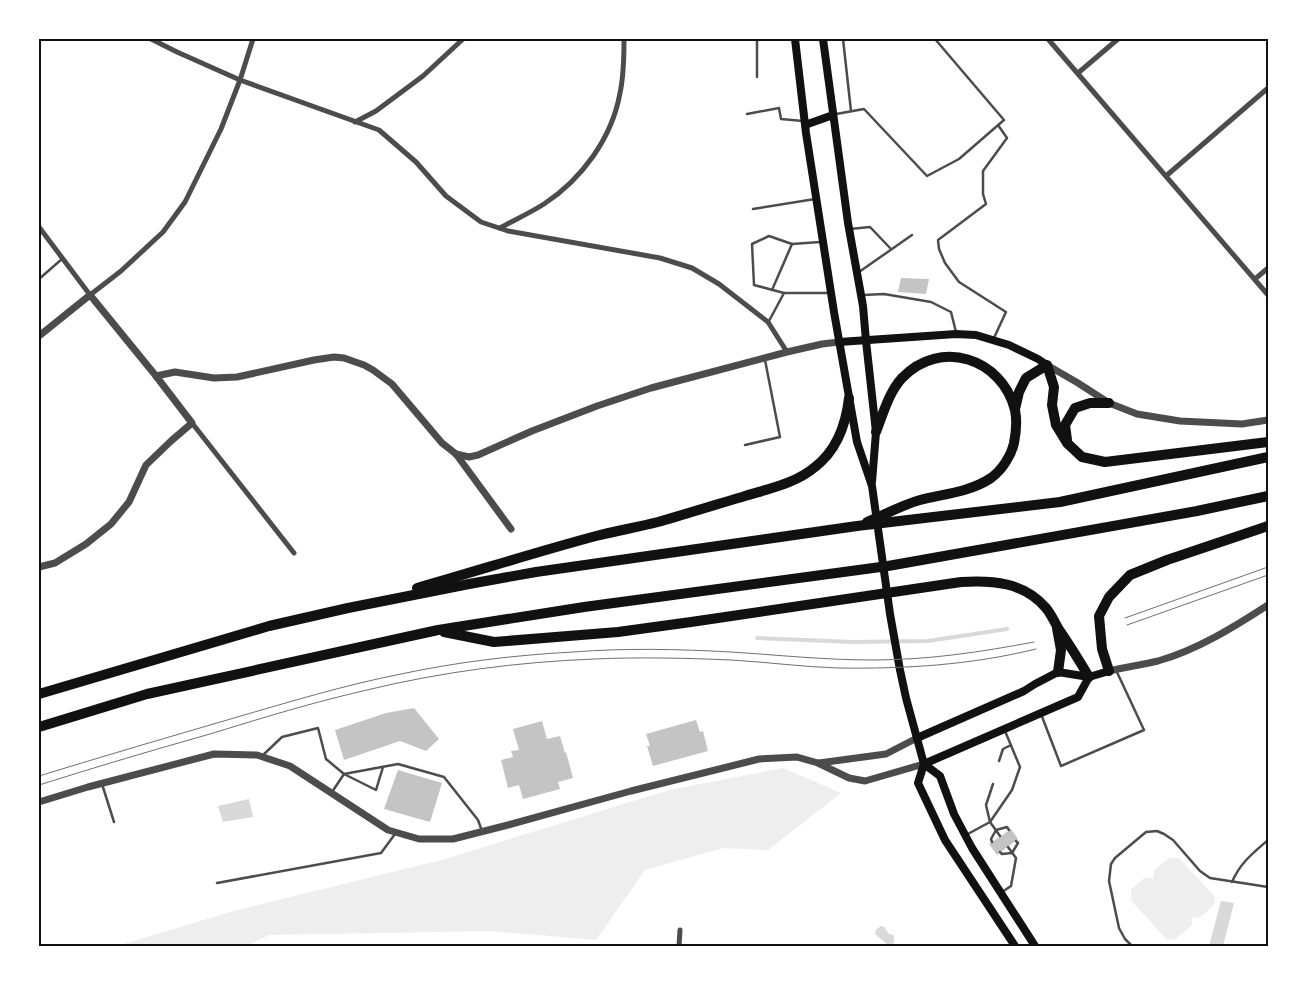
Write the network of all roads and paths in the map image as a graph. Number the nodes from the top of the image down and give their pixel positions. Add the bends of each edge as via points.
1 (151, 39) edge
2 (253, 39) edge
3 (464, 39) edge
4 (624, 39) edge
5 (757, 39) edge
6 (795, 39) edge
7 (823, 39) edge
8 (844, 39) edge
9 (935, 39) edge
10 (1048, 39) edge
11 (1118, 39) edge
12 (1078, 73) junction
13 (757, 78) dead end
14 (240, 80) junction
15 (1268, 88) edge
16 (851, 111) junction
17 (747, 114) dead end
18 (833, 115) junction
19 (355, 122) junction
20 (805, 123) junction
21 (998, 125) junction
22 (1166, 176) junction
23 (816, 199) junction
24 (753, 209) dead end
25 (39, 227) edge
26 (500, 228) junction
27 (850, 229) junction
28 (912, 236) dead end
29 (822, 242) junction
30 (792, 244) junction
31 (892, 250) junction
32 (63, 258) junction
33 (1268, 268) edge
34 (857, 273) junction
35 (39, 279) edge
36 (1255, 279) junction
37 (772, 290) junction
38 (784, 293) junction
39 (830, 293) junction
40 (90, 295) junction
41 (862, 295) junction
42 (1268, 295) edge
43 (768, 322) junction
44 (956, 334) junction
45 (39, 336) edge
46 (993, 340) junction
47 (866, 341) junction
48 (839, 342) junction
49 (787, 352) junction
50 (765, 358) junction
51 (1047, 365) junction
52 (156, 376) junction
53 (849, 398) junction
54 (1109, 403) junction
55 (1015, 410) junction
56 (1268, 420) edge
57 (192, 424) junction
58 (876, 432) junction
59 (1268, 442) edge
60 (1067, 443) junction
61 (745, 445) dead end
62 (456, 454) junction
63 (1268, 457) edge
64 (872, 486) junction
65 (1268, 496) edge
66 (857, 526) junction
67 (1268, 526) edge
68 (511, 529) dead end
69 (294, 552) dead end
70 (39, 567) edge
71 (1268, 605) edge
72 (348, 608) junction
73 (1056, 625) junction
74 (438, 630) junction
75 (1112, 671) junction
76 (1058, 672) junction
77 (1089, 677) junction
78 (39, 694) edge
79 (1041, 713) junction
80 (39, 727) edge
81 (1004, 729) junction
82 (917, 738) junction
83 (1011, 745) junction
84 (261, 757) junction
85 (999, 761) dead end
86 (818, 763) junction
87 (924, 764) junction
88 (383, 766) junction
89 (344, 774) junction
90 (102, 783) junction
91 (993, 784) dead end
92 (332, 794) junction
93 (39, 802) edge
94 (114, 822) dead end
95 (990, 822) junction
96 (996, 830) junction
97 (1009, 830) dead end
98 (396, 832) junction
99 (482, 832) junction
100 (965, 836) junction
101 (1000, 836) dead end
102 (1016, 840) dead end
103 (1268, 840) edge
104 (992, 842) dead end
105 (1008, 847) dead end
106 (1000, 852) dead end
107 (1012, 853) junction
108 (1232, 882) junction
109 (217, 883) dead end
110 (1268, 887) edge
111 (1001, 893) junction
112 (680, 930) dead end
113 (679, 946) edge
114 (1015, 946) edge
115 (1036, 946) edge
116 (1132, 946) edge

1 - 14 street
2 - 14 street
3 - 19 street via 423,76 376,111
4 - 26 street via 620,95 610,126 594,155 562,190 544,204
5 - 13 lane
6 - 20 main road
7 - 18 main road
8 - 16 lane
9 - 21 lane via 1004,120
10 - 12 street
11 - 12 street
12 - 22 street
14 - 19 street
14 - 40 street via 221,129 185,202 163,232
15 - 22 street
16 - 18 lane
16 - 21 lane via 864,109 927,176 959,159
17 - 20 lane via 779,108 781,119
18 - 20 main road
18 - 27 main road
19 - 26 street via 379,130 416,162 446,196 481,222
20 - 23 main road
21 - 46 lane via 1007,138 983,171 986,204 938,240 945,263 959,282 1006,312
22 - 36 street
23 - 24 lane
23 - 29 main road
25 - 32 street
26 - 43 street via 660,258 692,268 719,284
27 - 31 lane via 870,227
27 - 34 main road
28 - 31 lane
29 - 30 lane
29 - 39 main road
30 - 37 lane
30 - 37 lane via 768,236 752,244 754,285
31 - 34 lane
32 - 35 lane
32 - 40 street
33 - 36 street
34 - 41 main road
36 - 42 street
37 - 38 lane
38 - 39 lane
38 - 43 lane
39 - 48 main road
40 - 45 street
40 - 52 street
41 - 44 lane via 884,294 931,302 951,312
41 - 47 main road
43 - 49 street
44 - 46 main road
44 - 47 main road
46 - 51 main road
47 - 48 main road
47 - 58 main road
48 - 49 street
48 - 53 main road
49 - 50 street
50 - 61 lane via 780,437
50 - 62 street via 597,406 478,455
51 - 54 street
51 - 55 highway via 1026,378
51 - 60 highway via 1054,387 1052,405 1056,425
52 - 57 street
52 - 62 street via 175,372 214,378 237,377 324,358 344,358 364,365 387,380 442,443
53 - 64 main road via 857,442
53 - 72 highway via 836,442 827,456 801,477 658,522 596,536
54 - 56 street via 1137,414 1180,421 1242,424
54 - 60 highway via 1090,403 1076,408 1065,424
55 - 58 highway via 1001,382 983,366 973,360 943,356 921,363 901,378
55 - 66 highway via 1012,450 992,477 974,487 918,500
57 - 69 street
57 - 70 street via 146,466 129,502 111,524 55,563
58 - 64 main road
59 - 60 highway via 1105,462 1082,457
62 - 68 street
63 - 66 highway via 1060,502
64 - 82 main road via 890,614
65 - 74 highway via 888,566
66 - 72 highway via 536,572
67 - 75 highway via 1130,575 1109,597 1099,616 1102,649
71 - 75 street via 1230,629 1179,654
72 - 78 highway via 269,626
73 - 74 highway via 1047,609 1035,598 1014,586 981,581 590,634 494,642
73 - 76 highway via 1061,650
73 - 77 highway
74 - 80 highway via 147,694
75 - 77 main road
75 - 79 lane via 1144,730 1061,766
76 - 77 main road
76 - 82 main road via 1024,691
77 - 79 main road via 1078,697
79 - 81 main road
81 - 83 lane
81 - 87 main road
82 - 86 street via 886,754
82 - 87 main road
83 - 85 lane via 1003,749
83 - 95 lane via 1020,767 1012,790
84 - 89 lane via 282,738 318,728 326,759
84 - 90 street via 215,754
84 - 92 street via 290,766
86 - 87 street via 849,778 865,781
86 - 99 street via 797,757 760,759 631,790
87 - 100 main road via 940,776
87 - 114 main road via 918,783 941,831
88 - 89 lane
88 - 89 lane via 376,790
88 - 99 lane via 398,764 444,777 478,820
89 - 92 lane
90 - 93 street
90 - 94 lane
91 - 95 lane via 986,805
92 - 98 street
95 - 96 lane
95 - 100 lane
96 - 97 lane
96 - 101 lane
96 - 104 lane
98 - 99 street via 419,839 453,840
98 - 109 lane via 381,853
100 - 111 main road
102 - 107 lane via 1018,843
103 - 108 lane via 1244,861
105 - 107 lane
106 - 107 lane
107 - 111 lane via 1016,858 1011,886
108 - 110 lane
108 - 116 lane via 1210,878 1173,840 1164,834 1146,832 1111,864 1109,881 1120,928
111 - 115 main road
112 - 113 street

